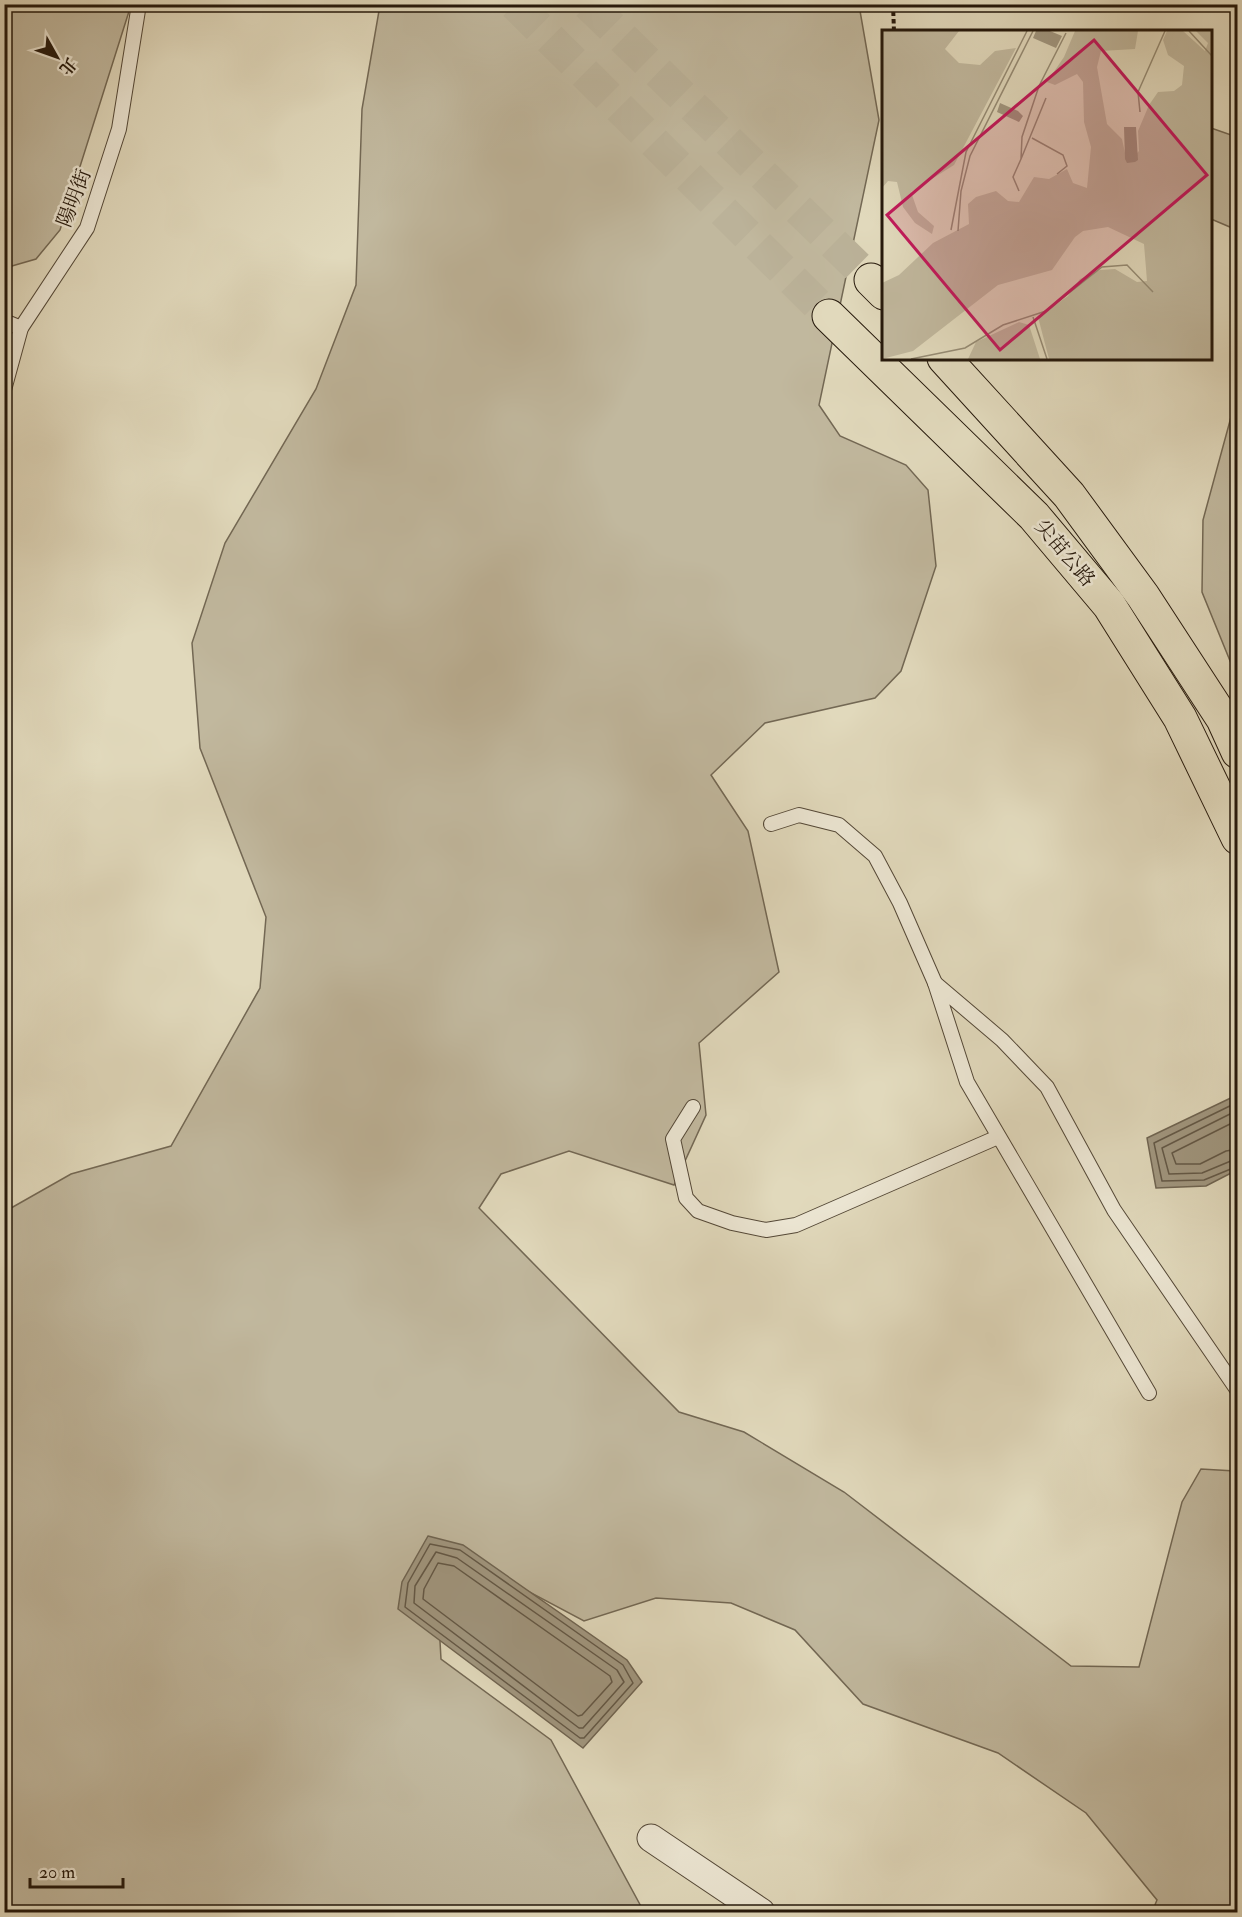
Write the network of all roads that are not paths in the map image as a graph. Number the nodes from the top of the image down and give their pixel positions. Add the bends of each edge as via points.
1 (139, 4) edge
2 (829, 316) tunnel mouth
3 (4, 321) edge
4 (21, 328) junction
5 (946, 360) edge
6 (4, 390) edge
7 (4, 707) edge
8 (1238, 752) edge
9 (4, 803) edge
10 (771, 824) dead end
11 (1238, 838) edge
12 (935, 983) junction
13 (693, 1107) dead end
14 (998, 1137) junction
15 (1238, 1391) edge
16 (1149, 1393) dead end
17 (651, 1838) dead end
18 (760, 1912) edge

1 - 4 lane, 陽明街 via 119,129 87,228
2 - 11 main road, 尖苗公路 via 1034,516 1109,605 1180,718
3 - 4 lane
4 - 6 lane, 陽明街
5 - 8 main road, 尖苗公路 via 1069,495 1143,596 1223,719
7 - 9 lane
10 - 12 lane via 799,814 838,825 875,856
12 - 14 lane via 967,1082
12 - 15 lane via 1002,1040 1047,1087 1114,1209
13 - 14 lane via 673,1139 686,1198 698,1211 766,1230 796,1225
14 - 16 lane
17 - 18 street

